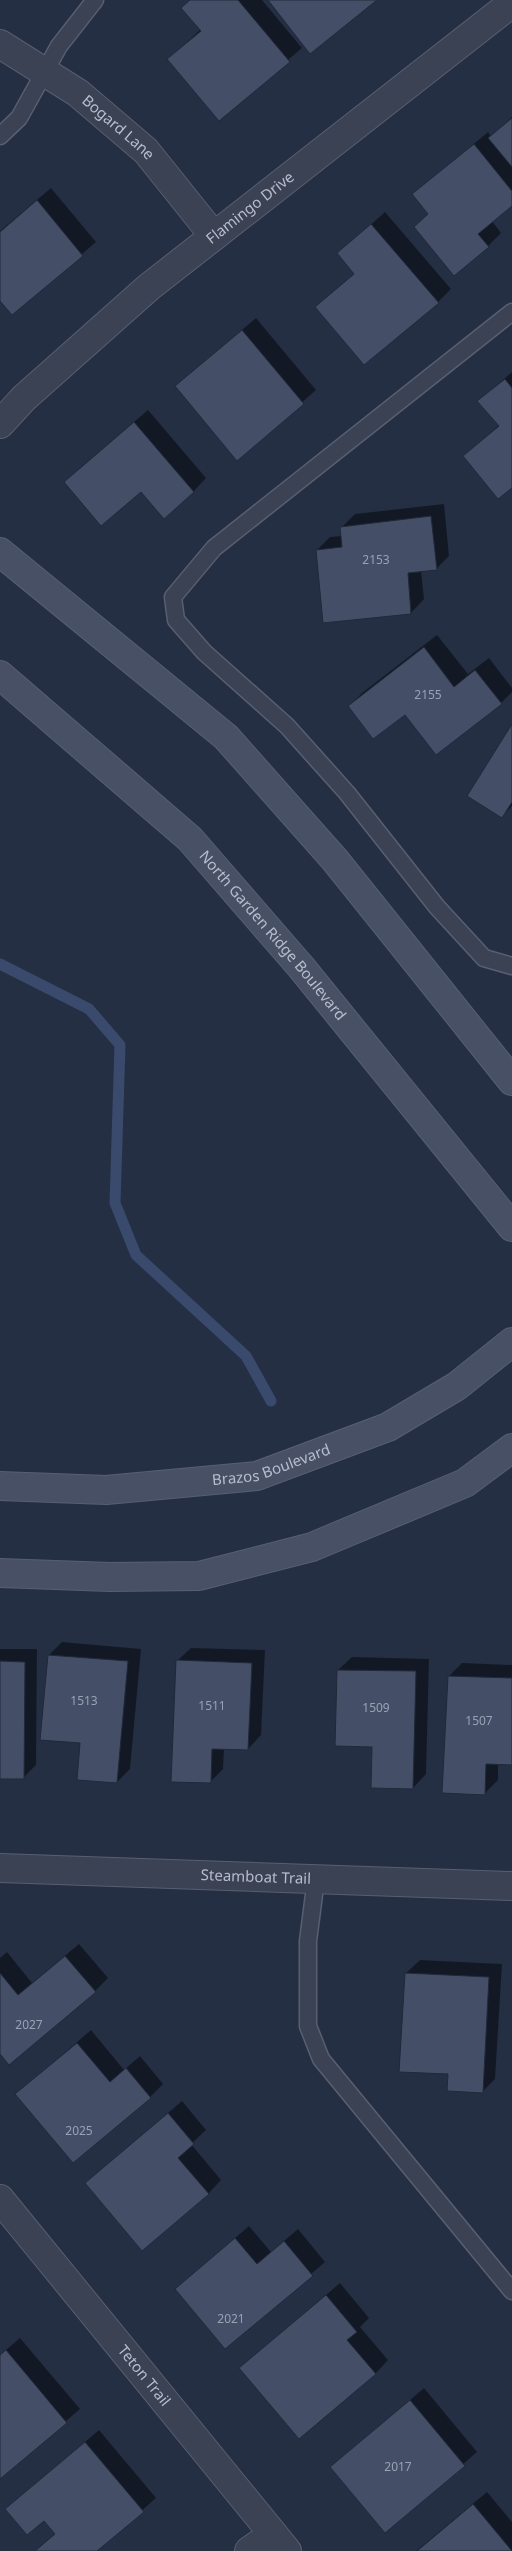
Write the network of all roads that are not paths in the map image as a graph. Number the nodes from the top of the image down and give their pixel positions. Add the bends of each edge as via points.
1 (94, 0) edge
2 (512, 3) edge
3 (0, 44) edge
4 (44, 71) junction
5 (0, 136) edge
6 (214, 236) junction
7 (512, 312) edge
8 (0, 424) edge
9 (0, 552) edge
10 (0, 675) edge
11 (512, 966) edge
12 (512, 1081) edge
13 (512, 1227) edge
14 (512, 1342) edge
15 (512, 1448) edge
16 (0, 1486) edge
17 (0, 1573) edge
18 (0, 1868) edge
19 (316, 1879) junction
20 (512, 1886) edge
21 (0, 2199) edge
22 (512, 2290) edge
23 (280, 2542) edge
24 (249, 2551) edge

1 - 4 lane
2 - 6 street, Flamingo Drive
3 - 4 street, Bogard Lane
4 - 5 lane via 19,118
4 - 6 street, Bogard Lane via 78,93 146,151
6 - 8 street, Flamingo Drive via 89,338
7 - 11 lane via 214,548 173,597 176,620 204,652 287,726 484,958
9 - 12 main road via 226,737 335,860
10 - 13 main road, North Garden Ridge Boulevard via 190,839 301,968
14 - 16 main road, Brazos Boulevard via 457,1386 388,1427 257,1476 106,1490
15 - 17 main road via 465,1483 312,1547 199,1576
18 - 19 street, Steamboat Trail
19 - 20 street, Steamboat Trail
19 - 22 lane via 308,1942 308,2026 321,2059
21 - 23 street, Teton Trail
23 - 24 street

